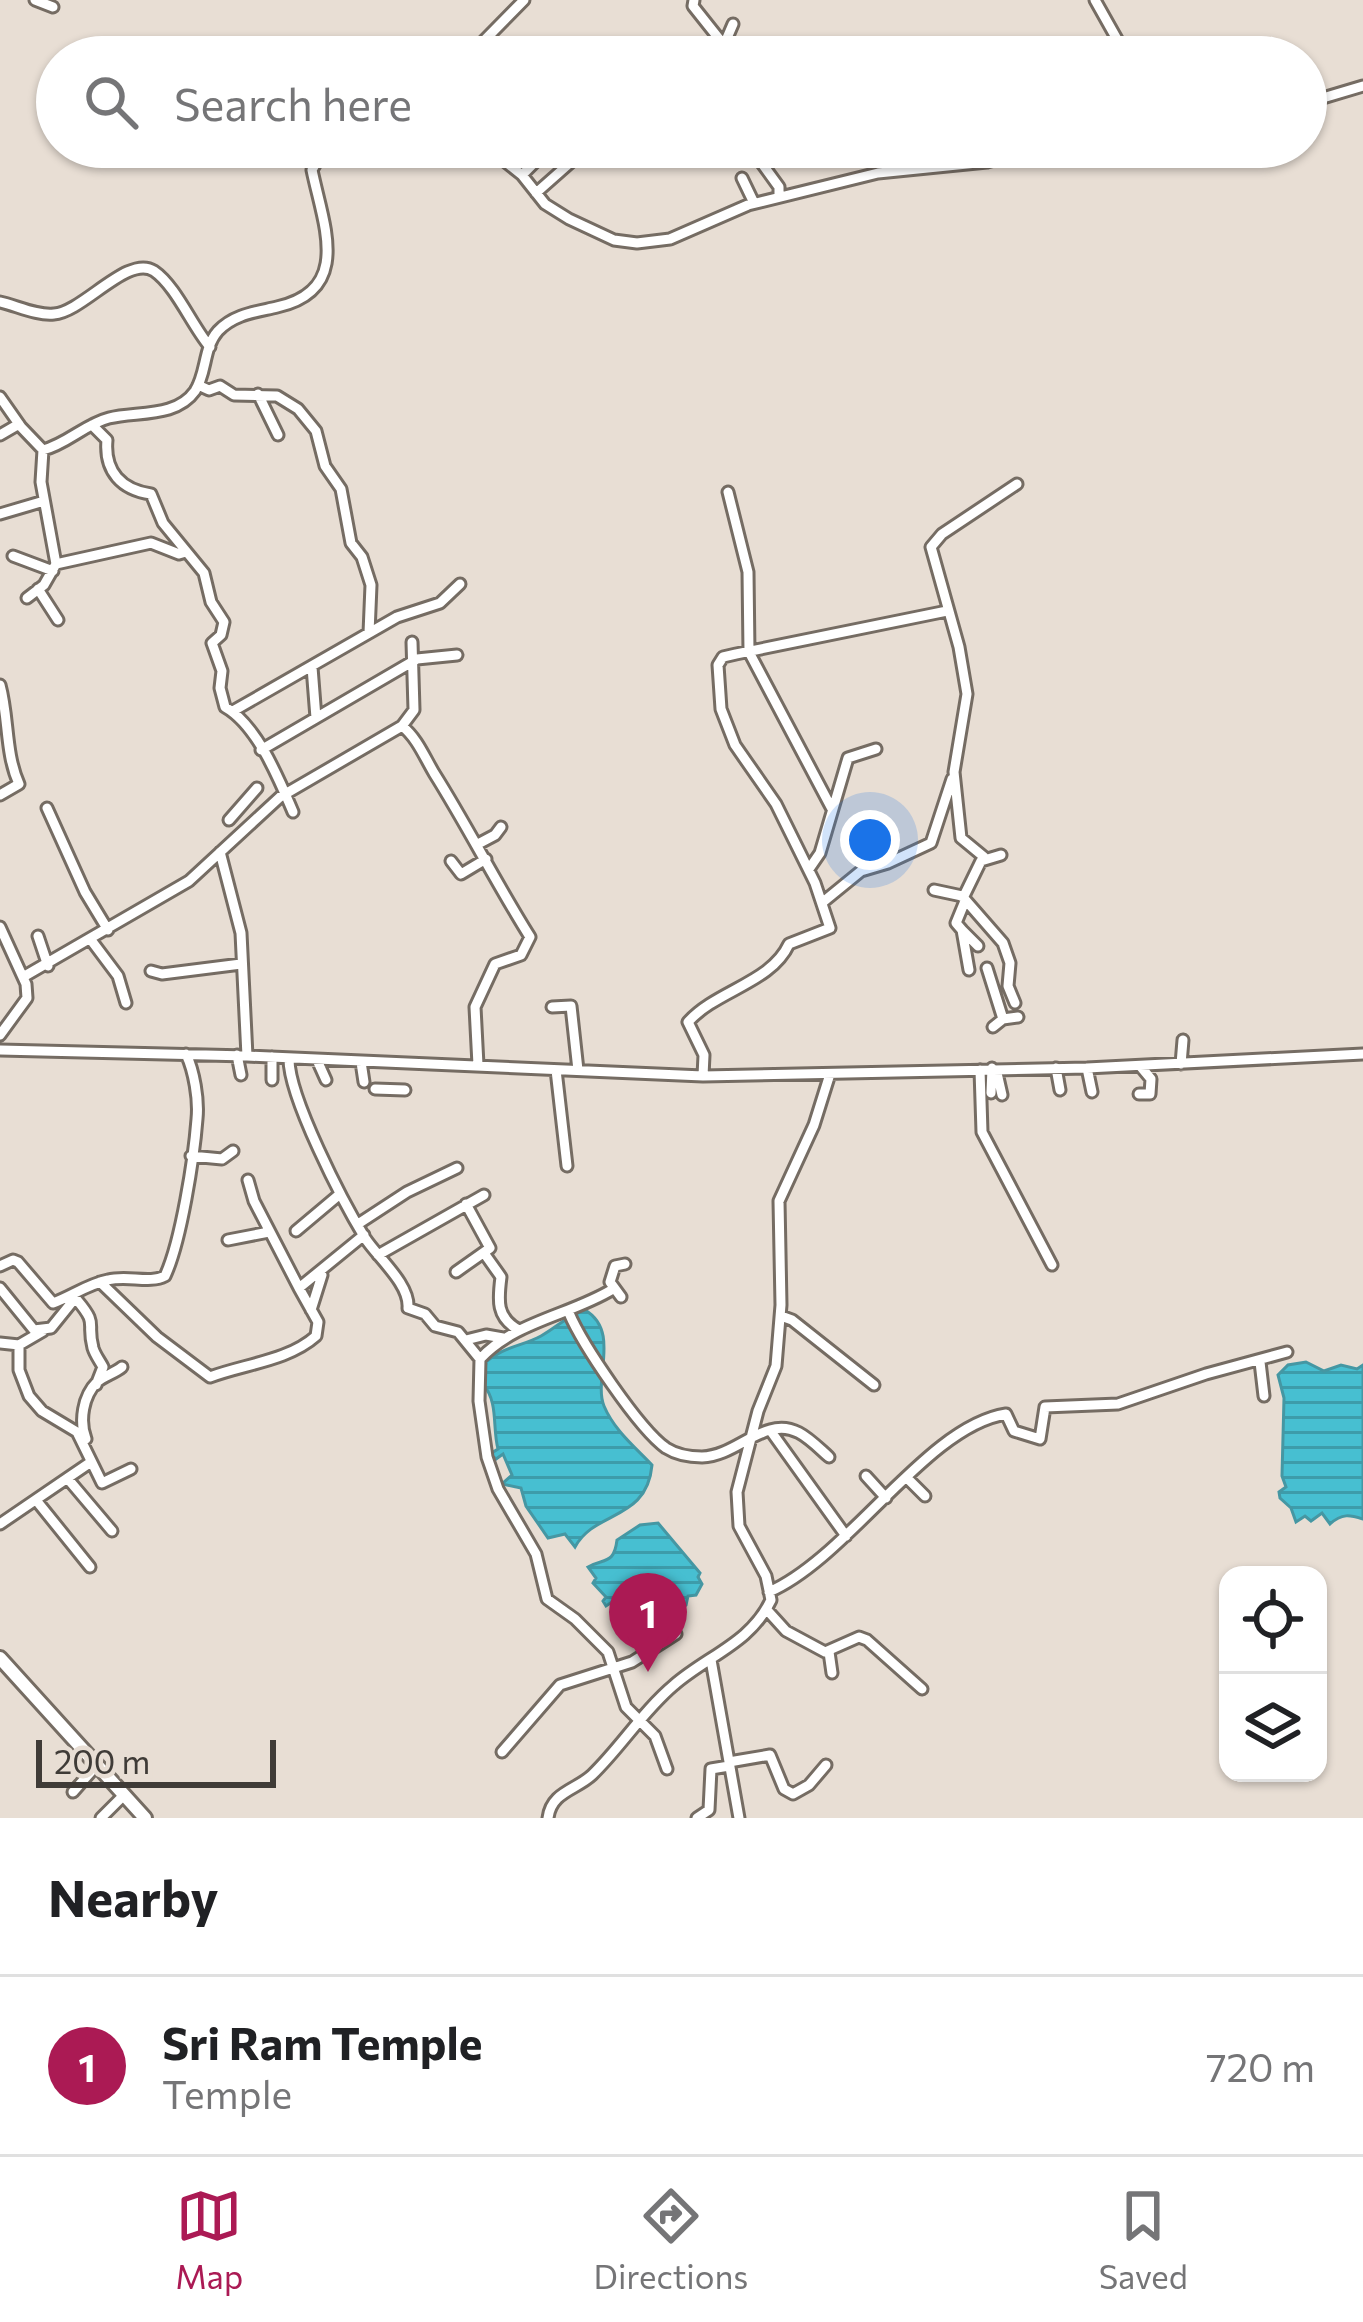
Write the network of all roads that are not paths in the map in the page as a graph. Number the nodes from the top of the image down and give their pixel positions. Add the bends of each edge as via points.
1 (35, 0) edge
2 (524, 0) edge
3 (694, 0) edge
4 (1095, 0) edge
5 (53, 7) dead end
6 (733, 24) dead end
7 (489, 36) edge
8 (714, 36) edge
9 (729, 36) edge
10 (1115, 36) edge
11 (1363, 86) edge
12 (1327, 97) edge
13 (313, 168) edge
14 (512, 168) edge
15 (530, 168) edge
16 (564, 168) edge
17 (765, 168) edge
18 (909, 168) edge
19 (522, 176) junction
20 (742, 178) dead end
21 (536, 193) junction
22 (779, 196) junction
23 (754, 203) junction
24 (598, 234) junction
25 (670, 239) junction
26 (600, 247) dead end
27 (683, 248) dead end
28 (0, 302) edge
29 (210, 347) junction
30 (198, 385) junction
31 (258, 394) junction
32 (0, 397) edge
33 (19, 424) junction
34 (92, 424) junction
35 (0, 435) edge
36 (278, 435) dead end
37 (43, 450) junction
38 (1017, 484) dead end
39 (728, 492) dead end
40 (44, 501) junction
41 (0, 514) edge
42 (186, 552) junction
43 (13, 556) dead end
44 (55, 568) junction
45 (460, 584) dead end
46 (38, 590) junction
47 (28, 598) dead end
48 (947, 611) junction
49 (58, 620) dead end
50 (369, 633) junction
51 (412, 642) dead end
52 (749, 652) junction
53 (457, 655) dead end
54 (410, 663) junction
55 (312, 668) junction
56 (0, 685) edge
57 (233, 712) junction
58 (316, 718) junction
59 (402, 725) junction
60 (876, 749) dead end
61 (261, 750) junction
62 (954, 772) junction
63 (285, 794) junction
64 (0, 795) edge
65 (47, 808) dead end
66 (268, 808) junction
67 (832, 808) junction
68 (292, 812) dead end
69 (230, 820) dead end
70 (501, 827) dead end
71 (478, 844) junction
72 (220, 852) junction
73 (1000, 855) dead end
74 (984, 857) junction
75 (486, 859) junction
76 (451, 861) dead end
77 (809, 869) junction
78 (934, 890) dead end
79 (964, 899) junction
80 (823, 902) junction
81 (0, 927) edge
82 (108, 930) junction
83 (962, 931) junction
84 (38, 936) dead end
85 (91, 940) junction
86 (978, 946) dead end
87 (241, 964) junction
88 (48, 966) junction
89 (151, 971) dead end
90 (23, 977) junction
91 (126, 1003) dead end
92 (1015, 1004) dead end
93 (552, 1007) dead end
94 (1018, 1017) dead end
95 (1003, 1019) junction
96 (993, 1027) dead end
97 (0, 1035) edge
98 (1184, 1040) dead end
99 (0, 1050) edge
100 (187, 1054) junction
101 (1363, 1054) edge
102 (242, 1056) junction
103 (272, 1057) junction
104 (289, 1058) junction
105 (317, 1060) junction
106 (361, 1062) junction
107 (395, 1063) junction
108 (1181, 1064) junction
109 (478, 1065) junction
110 (1136, 1066) junction
111 (1087, 1068) junction
112 (1056, 1069) junction
113 (556, 1070) junction
114 (578, 1070) junction
115 (988, 1070) junction
116 (830, 1074) junction
117 (242, 1075) dead end
118 (703, 1076) junction
119 (272, 1080) dead end
120 (326, 1080) dead end
121 (364, 1082) dead end
122 (375, 1089) dead end
123 (1060, 1090) dead end
124 (1092, 1092) dead end
125 (996, 1094) dead end
126 (1139, 1094) dead end
127 (233, 1150) dead end
128 (191, 1156) junction
129 (567, 1166) dead end
130 (457, 1168) dead end
131 (248, 1180) dead end
132 (340, 1194) junction
133 (484, 1195) dead end
134 (466, 1204) junction
135 (361, 1230) junction
136 (296, 1231) dead end
137 (269, 1232) junction
138 (228, 1240) dead end
139 (484, 1252) junction
140 (378, 1256) junction
141 (625, 1264) dead end
142 (1052, 1265) dead end
143 (0, 1266) edge
144 (323, 1270) junction
145 (456, 1272) dead end
146 (100, 1282) junction
147 (0, 1288) edge
148 (299, 1288) junction
149 (407, 1297) junction
150 (392, 1304) dead end
151 (311, 1310) junction
152 (569, 1312) junction
153 (781, 1316) junction
154 (519, 1330) junction
155 (44, 1331) junction
156 (503, 1338) junction
157 (466, 1340) junction
158 (0, 1343) edge
159 (19, 1345) junction
160 (1287, 1352) dead end
161 (481, 1359) junction
162 (1260, 1362) junction
163 (122, 1367) dead end
164 (95, 1385) junction
165 (874, 1385) dead end
166 (1264, 1396) dead end
167 (770, 1430) junction
168 (750, 1439) junction
169 (86, 1450) junction
170 (829, 1456) dead end
171 (92, 1462) junction
172 (131, 1469) dead end
173 (866, 1476) dead end
174 (68, 1478) junction
175 (907, 1478) junction
176 (925, 1496) dead end
177 (886, 1498) junction
178 (36, 1500) junction
179 (0, 1524) edge
180 (112, 1532) dead end
181 (846, 1536) junction
182 (90, 1567) dead end
183 (770, 1592) junction
184 (766, 1610) junction
185 (676, 1634) dead end
186 (830, 1652) junction
187 (0, 1658) edge
188 (711, 1660) junction
189 (611, 1669) junction
190 (832, 1672) dead end
191 (922, 1689) dead end
192 (643, 1720) junction
193 (502, 1752) dead end
194 (729, 1764) junction
195 (826, 1765) dead end
196 (95, 1767) junction
197 (667, 1769) dead end
198 (73, 1792) dead end
199 (124, 1795) junction
200 (101, 1818) edge
201 (145, 1818) edge
202 (548, 1818) edge
203 (697, 1818) edge
204 (739, 1818) edge

1 - 5 street
2 - 7 street
3 - 8 street
4 - 10 street
6 - 9 street
11 - 12 street
13 - 29 street via 330,249 314,290 233,320
14 - 19 street
15 - 19 street
16 - 21 street
17 - 22 street
18 - 22 street
19 - 21 street
20 - 23 street
21 - 24 street
22 - 23 street
23 - 25 street
24 - 25 street via 637,243
24 - 26 street
25 - 27 street
28 - 29 street via 53,315 146,268
29 - 30 street
30 - 31 street
30 - 34 street via 167,410
31 - 36 street
31 - 50 street via 286,401 316,430 371,585
32 - 33 street
33 - 35 street
33 - 37 street
34 - 37 street
34 - 42 street via 107,440 115,477 152,494
37 - 40 street
38 - 48 street via 931,547
39 - 52 street via 746,552
40 - 41 street
40 - 44 street
42 - 44 street via 141,544
42 - 57 street via 224,622 212,643 225,707
43 - 44 street
44 - 46 street
45 - 50 street via 440,603
46 - 47 street
46 - 49 street
48 - 52 street
48 - 62 street via 968,694
50 - 55 street
51 - 54 street
52 - 67 street
52 - 77 street via 718,665 721,709
53 - 54 street
54 - 58 street
54 - 59 street via 414,710
55 - 57 street
55 - 58 street
56 - 64 street via 8,760 19,784
57 - 61 street
58 - 61 street
59 - 63 street
59 - 71 street
60 - 67 street via 848,758
61 - 63 street
62 - 74 street via 961,838
62 - 80 street via 931,843 861,871
63 - 66 street
63 - 68 street
65 - 82 street
66 - 69 street via 249,794
66 - 72 street
67 - 77 street
70 - 71 street
71 - 75 street
72 - 82 street
72 - 87 street
73 - 74 street
74 - 79 street
75 - 76 street via 461,874
75 - 109 street via 530,940 521,955 495,964 477,1001
77 - 80 street
78 - 79 street
79 - 83 street via 956,915
79 - 92 street via 1003,943
80 - 118 street via 830,928 789,944 772,968 703,1005 688,1022 704,1055
81 - 90 street
82 - 85 street
83 - 86 street
83 - 95 street via 967,969 974,977 988,973
84 - 88 street
85 - 88 street
85 - 91 street via 118,976
87 - 89 street
87 - 102 street
88 - 90 street
90 - 97 street via 27,998
93 - 114 street via 571,1006
94 - 95 street
95 - 96 street
98 - 108 street
99 - 100 street
100 - 102 street
100 - 128 street via 197,1120
101 - 108 street
102 - 103 street
102 - 117 street
103 - 104 street
103 - 119 street
104 - 105 street
104 - 132 street via 295,1093
105 - 106 street
105 - 120 street
106 - 107 street
106 - 121 street
107 - 109 street
107 - 122 street via 401,1090
108 - 110 street
109 - 113 street
110 - 111 street
110 - 126 street via 1151,1079 1150,1094
111 - 112 street
111 - 124 street
112 - 115 street
112 - 123 street
113 - 114 street
113 - 129 street
114 - 118 street
115 - 116 street
115 - 125 street
115 - 142 street via 982,1132
116 - 118 street
116 - 153 street via 779,1201
127 - 128 street via 222,1159
128 - 146 street via 166,1276
130 - 135 street via 407,1192
131 - 137 street
132 - 135 street
132 - 136 street
133 - 134 street
134 - 139 street via 489,1244
134 - 140 street
135 - 140 street
135 - 144 street
137 - 138 street
137 - 148 street
139 - 145 street
139 - 154 street via 501,1277 503,1318
140 - 149 street
141 - 152 street via 614,1266 617,1293
143 - 146 street via 18,1262 53,1303
144 - 148 street
144 - 151 street
146 - 151 street via 210,1378 310,1342 319,1329
147 - 155 street via 26,1324
148 - 151 street
149 - 150 street
149 - 157 street via 407,1308
152 - 154 street
152 - 168 street via 583,1344 663,1445 705,1457
153 - 165 street
153 - 168 street via 776,1366
154 - 156 street
155 - 159 street
155 - 164 street via 72,1302 81,1304 93,1318 103,1367
156 - 157 street
156 - 161 street
157 - 161 street
158 - 159 street
159 - 169 street via 29,1396 77,1432
160 - 162 street
161 - 189 street via 481,1416 498,1490 536,1555 547,1599 602,1643
162 - 166 street
162 - 175 street via 1118,1404 1045,1407 1040,1438 1014,1431 1001,1413 956,1435
163 - 164 street
164 - 169 street via 83,1416
167 - 168 street
167 - 170 street via 797,1431
167 - 181 street
168 - 183 street via 735,1510
169 - 171 street
171 - 172 street via 104,1484
171 - 174 street
173 - 177 street
174 - 178 street
174 - 180 street
175 - 176 street
175 - 177 street
177 - 181 street
178 - 179 street
178 - 182 street
181 - 183 street
183 - 184 street
184 - 186 street via 806,1645
184 - 188 street
185 - 189 street
186 - 190 street
186 - 191 street via 867,1640
187 - 196 main road
188 - 192 street
188 - 194 street
189 - 192 street via 626,1707
189 - 193 street via 560,1685
192 - 197 street
192 - 202 street via 551,1805
194 - 195 street via 770,1755 784,1790 794,1794
194 - 203 street via 715,1778 710,1810
194 - 204 street
196 - 198 street
196 - 199 main road
199 - 200 street
199 - 201 main road

